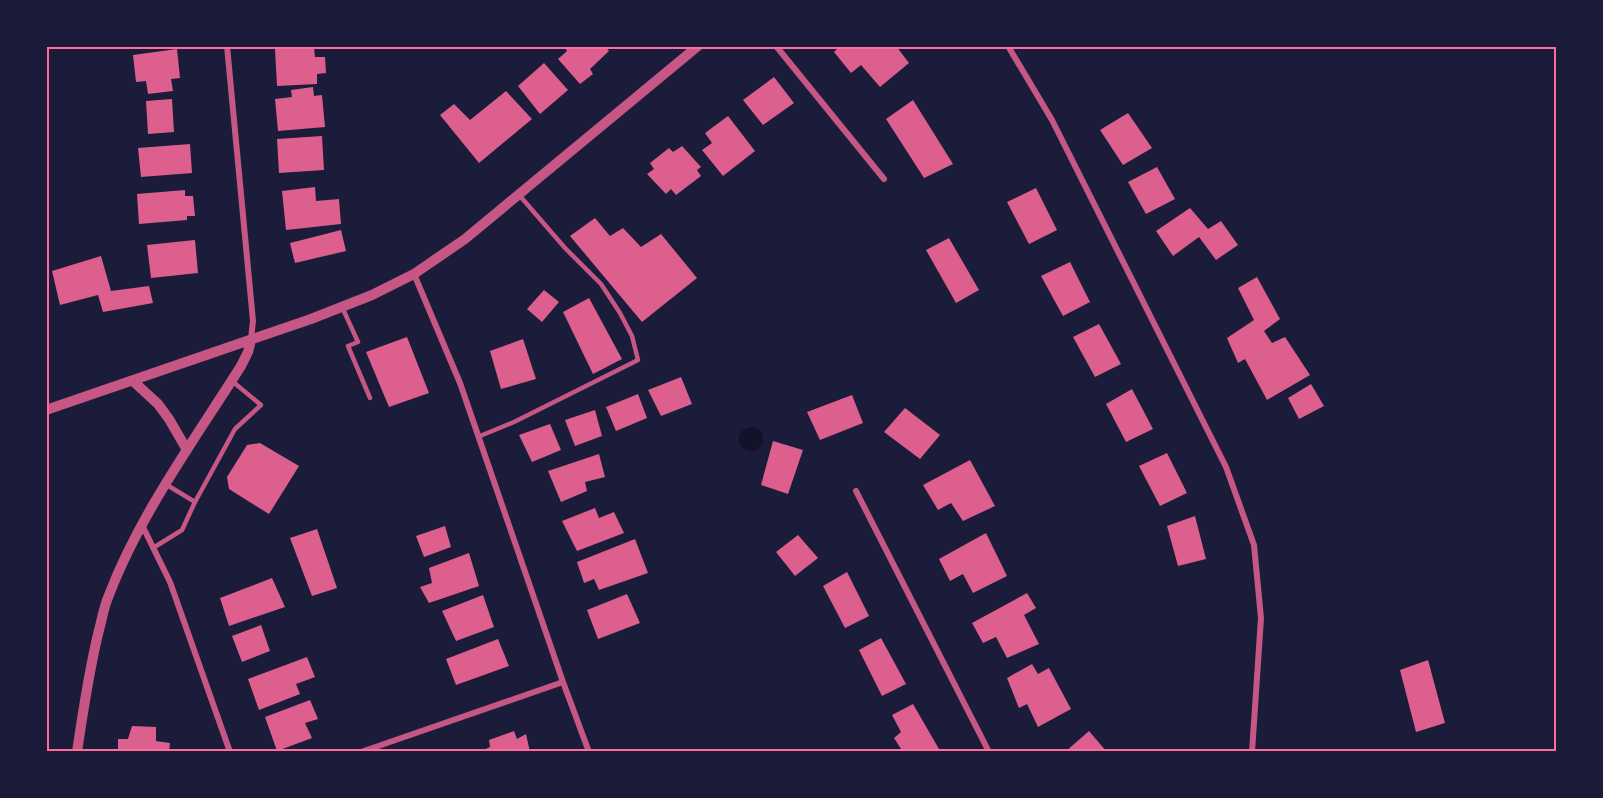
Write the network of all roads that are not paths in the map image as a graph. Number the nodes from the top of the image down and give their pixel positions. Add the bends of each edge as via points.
1 (227, 46) edge
2 (698, 46) edge
3 (776, 46) edge
4 (1008, 46) edge
5 (884, 179) dead end
6 (519, 195) junction
7 (414, 274) junction
8 (342, 306) junction
9 (251, 340) junction
10 (133, 381) junction
11 (232, 381) junction
12 (369, 398) dead end
13 (46, 410) edge
14 (480, 436) junction
15 (187, 450) junction
16 (166, 484) junction
17 (856, 491) dead end
18 (195, 502) junction
19 (142, 525) junction
20 (153, 548) junction
21 (563, 682) junction
22 (77, 752) edge
23 (230, 752) edge
24 (360, 752) edge
25 (589, 752) edge
26 (989, 752) edge
27 (1252, 752) edge

1 - 9 street via 253,321
2 - 6 street
3 - 5 street
4 - 27 street via 1052,120 1226,467 1254,545 1261,618
6 - 7 street
6 - 14 lane via 601,284 632,336 638,360
7 - 8 street
7 - 14 street
8 - 9 street
8 - 12 lane via 358,342 348,346
9 - 10 street
9 - 11 street
10 - 13 street
10 - 15 street via 164,411
11 - 15 street
11 - 18 lane via 261,405 235,429
14 - 21 street
15 - 16 street
16 - 18 lane
16 - 19 street
17 - 26 street
18 - 20 lane via 182,530
19 - 20 street
19 - 22 street via 108,597 90,665
20 - 23 street via 170,582
21 - 24 street
21 - 25 street

